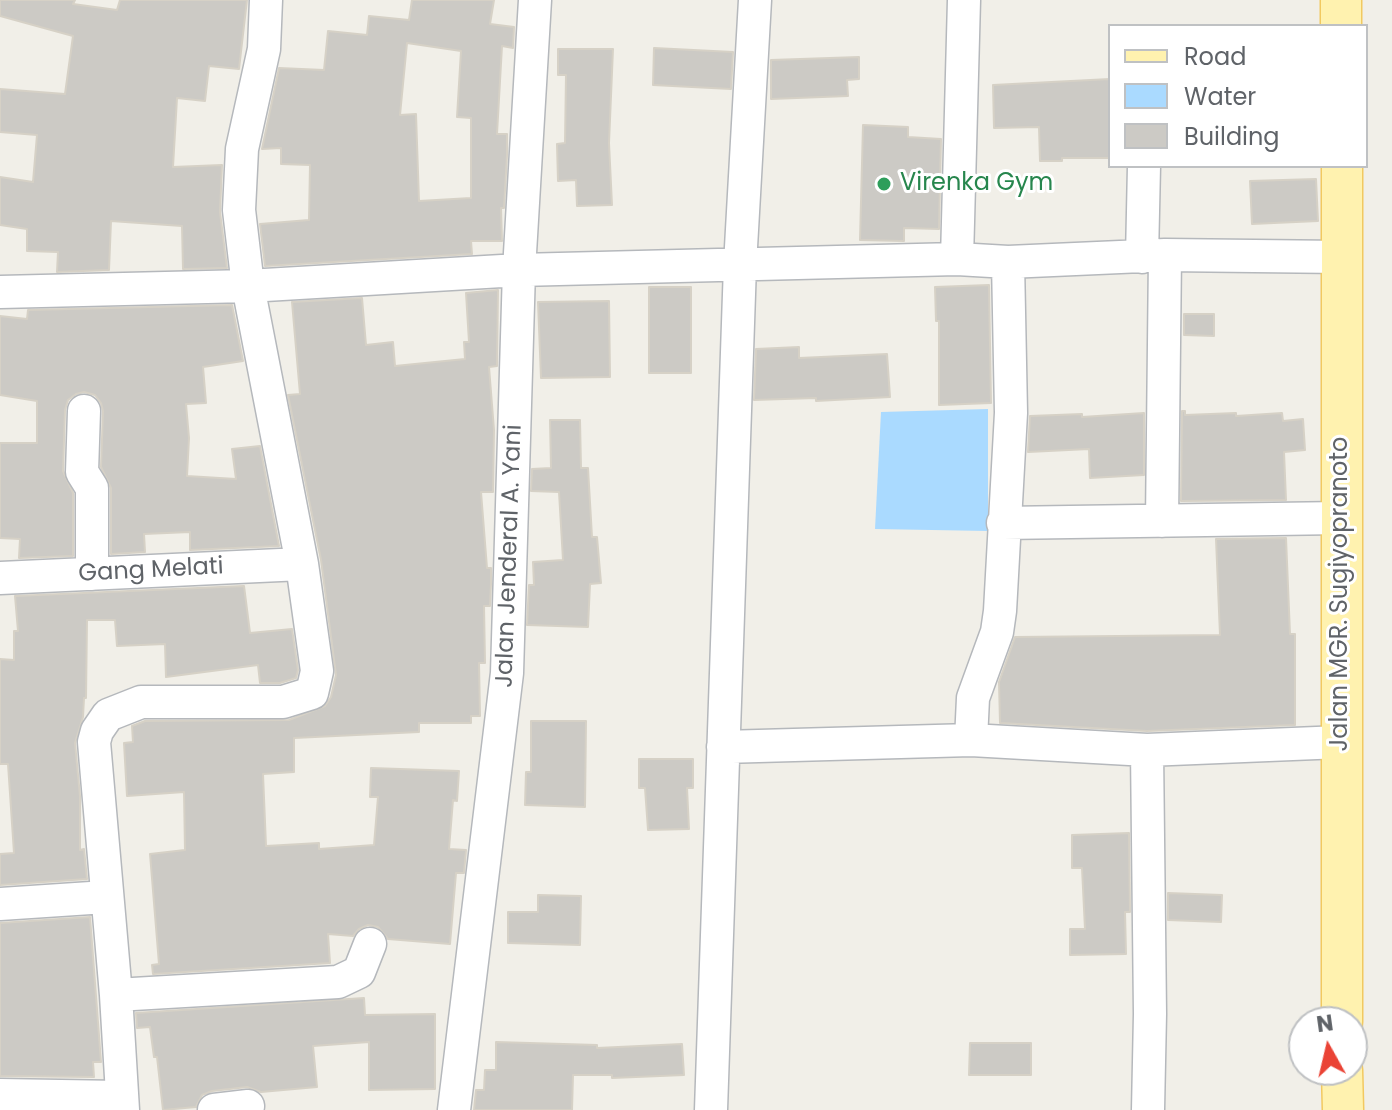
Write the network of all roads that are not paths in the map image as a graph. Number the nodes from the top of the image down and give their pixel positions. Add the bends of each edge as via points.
1 (266, 0) edge
2 (535, 0) edge
3 (755, 0) edge
4 (964, 0) edge
5 (1341, 0) edge
6 (1341, 24) edge
7 (1144, 168) edge
8 (1342, 168) edge
9 (1154, 256) junction
10 (1343, 257) junction
11 (957, 259) junction
12 (1008, 262) junction
13 (740, 265) junction
14 (519, 270) junction
15 (248, 286) junction
16 (0, 292) edge
17 (84, 411) dead end
18 (1341, 518) junction
19 (1162, 521) junction
20 (1003, 523) junction
21 (302, 564) junction
22 (92, 574) junction
23 (0, 578) edge
24 (971, 740) junction
25 (1341, 742) junction
26 (723, 747) junction
27 (1147, 750) junction
28 (106, 897) junction
29 (0, 904) edge
30 (370, 944) dead end
31 (116, 995) junction
32 (1342, 1006) edge
33 (1342, 1086) edge
34 (0, 1095) edge
35 (122, 1104) edge
36 (248, 1106) dead end
37 (214, 1110) edge
38 (454, 1110) edge
39 (711, 1110) edge
40 (1148, 1110) edge
41 (1343, 1110) edge

1 - 15 street via 264,49 239,186
2 - 14 street, Jalan Jenderal A. Yani
3 - 13 street
4 - 11 street
5 - 6 main road
7 - 9 street
8 - 10 main road, Jalan MGR. Sugiyopranoto
9 - 10 street
9 - 12 street
9 - 19 street
10 - 18 main road, Jalan MGR. Sugiyopranoto
11 - 12 street
11 - 13 street
12 - 20 street via 1011,413
13 - 14 street
13 - 26 street
14 - 15 street
14 - 38 street, Jalan Jenderal A. Yani via 507,673
15 - 16 street
15 - 21 street
17 - 22 street via 82,472 92,488
18 - 19 street
18 - 25 main road, Jalan MGR. Sugiyopranoto
19 - 20 street
20 - 24 street via 997,632 973,698
21 - 22 street, Gang Melati
21 - 28 street via 317,671 312,693 283,702 141,702 108,715 97,731
22 - 23 street, Gang Melati
24 - 26 street
24 - 27 street
25 - 27 street
25 - 32 main road, Jalan MGR. Sugiyopranoto
26 - 39 street
27 - 40 street
28 - 29 street
28 - 31 street
30 - 31 street via 359,972 338,982
31 - 35 street
33 - 41 main road
34 - 35 street
36 - 37 street

